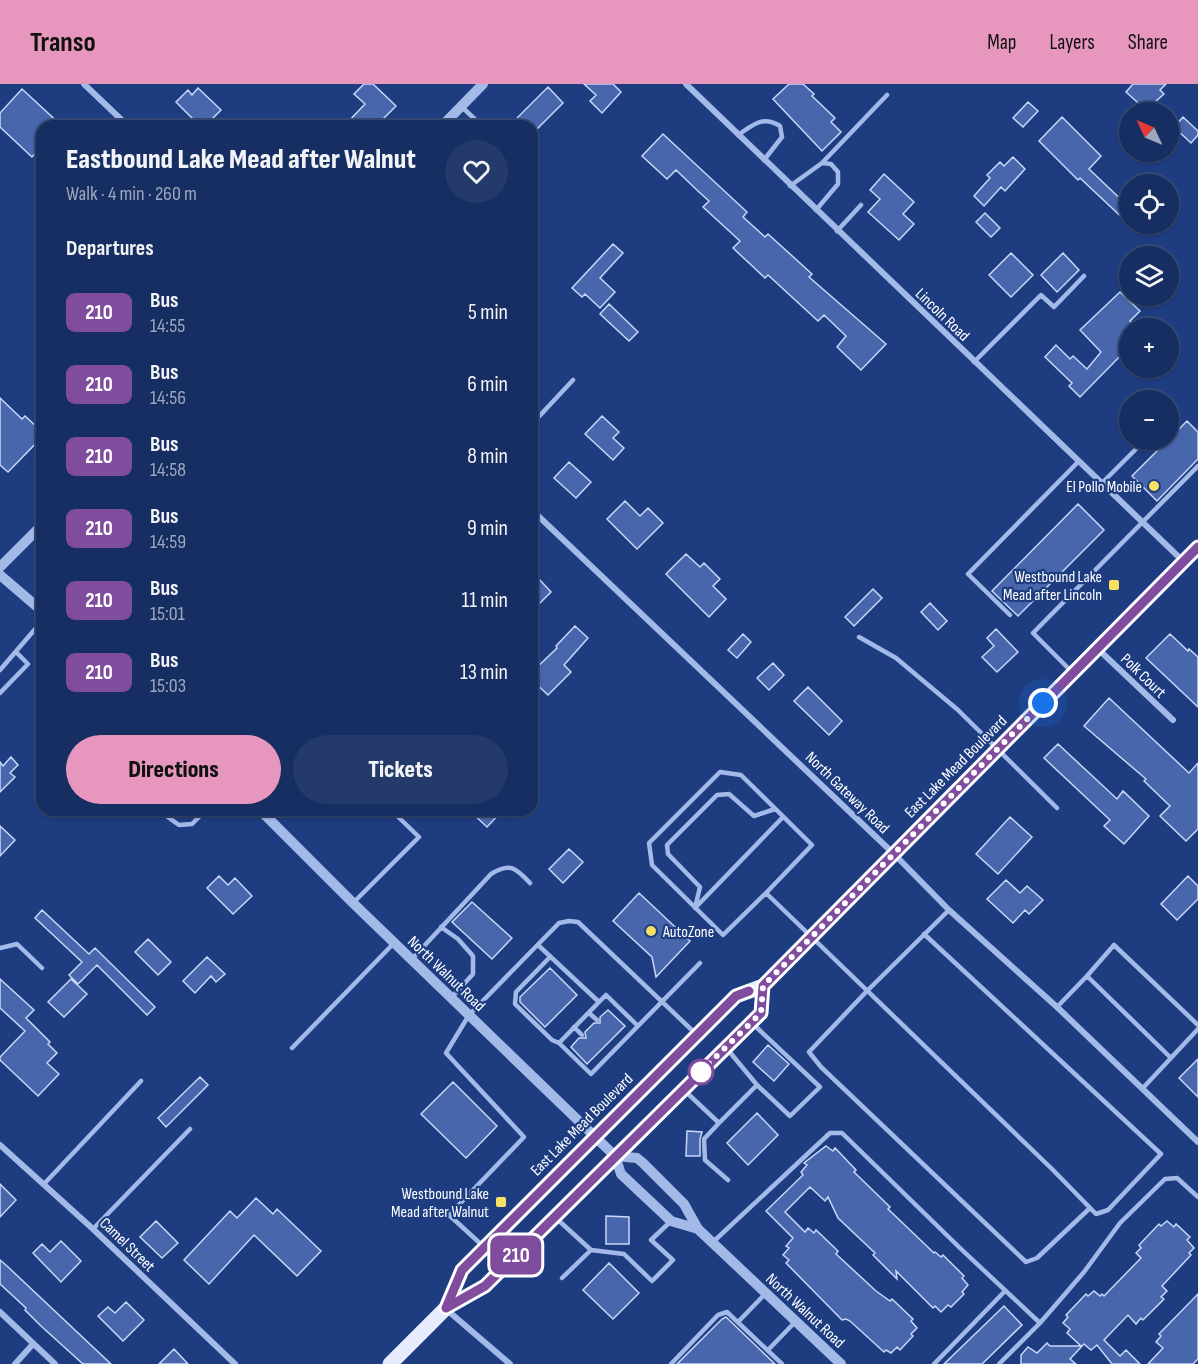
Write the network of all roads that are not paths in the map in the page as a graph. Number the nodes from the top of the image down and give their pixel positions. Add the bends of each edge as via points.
1 (84, 84) edge
2 (483, 84) edge
3 (686, 84) edge
4 (887, 95) dead end
5 (462, 106) junction
6 (122, 120) edge
7 (448, 120) edge
8 (476, 120) edge
9 (738, 135) junction
10 (764, 160) junction
11 (822, 163) junction
12 (790, 186) junction
13 (861, 206) dead end
14 (816, 210) junction
15 (837, 231) junction
16 (1084, 276) dead end
17 (974, 362) junction
18 (573, 380) dead end
19 (538, 418) edge
20 (1135, 450) edge
21 (1079, 460) junction
22 (1198, 466) edge
23 (1102, 483) junction
24 (538, 516) edge
25 (1142, 522) junction
26 (36, 531) edge
27 (1193, 556) edge
28 (0, 567) edge
29 (0, 575) edge
30 (36, 605) edge
31 (1010, 615) dead end
32 (36, 628) edge
33 (859, 637) dead end
34 (1097, 648) junction
35 (16, 652) junction
36 (0, 670) edge
37 (1073, 673) junction
38 (0, 693) edge
39 (1173, 720) dead end
40 (998, 748) junction
41 (1057, 807) dead end
42 (775, 809) junction
43 (166, 816) edge
44 (200, 816) edge
45 (270, 816) edge
46 (397, 816) edge
47 (783, 817) junction
48 (751, 850) junction
49 (757, 854) dead end
50 (894, 854) junction
51 (738, 863) junction
52 (744, 868) dead end
53 (777, 869) dead end
54 (784, 874) junction
55 (724, 879) junction
56 (530, 883) dead end
57 (729, 883) dead end
58 (763, 884) dead end
59 (768, 891) junction
60 (747, 899) dead end
61 (352, 903) junction
62 (753, 905) junction
63 (695, 908) junction
64 (949, 910) junction
65 (441, 927) junction
66 (924, 934) junction
67 (811, 937) junction
68 (394, 942) junction
69 (538, 945) junction
70 (0, 948) edge
71 (550, 957) junction
72 (412, 959) junction
73 (700, 963) dead end
74 (42, 968) dead end
75 (1087, 976) junction
76 (763, 986) junction
77 (866, 992) junction
78 (452, 997) junction
79 (599, 1002) junction
80 (662, 1002) junction
81 (1057, 1007) junction
82 (589, 1013) junction
83 (469, 1015) junction
84 (597, 1020) dead end
85 (751, 1022) junction
86 (638, 1026) junction
87 (574, 1027) junction
88 (1198, 1027) edge
89 (582, 1035) dead end
90 (697, 1035) junction
91 (615, 1038) dead end
92 (559, 1043) junction
93 (621, 1044) junction
94 (726, 1047) junction
95 (292, 1048) dead end
96 (600, 1052) dead end
97 (606, 1058) junction
98 (1171, 1058) junction
99 (141, 1081) dead end
100 (757, 1085) junction
101 (683, 1089) junction
102 (1142, 1089) junction
103 (719, 1123) junction
104 (190, 1129) dead end
105 (594, 1137) junction
106 (1198, 1142) edge
107 (0, 1145) edge
108 (615, 1156) junction
109 (728, 1180) dead end
110 (44, 1184) junction
111 (1198, 1197) edge
112 (1089, 1208) junction
113 (555, 1217) junction
114 (671, 1221) junction
115 (93, 1229) junction
116 (698, 1229) junction
117 (712, 1242) junction
118 (484, 1248) junction
119 (591, 1250) junction
120 (562, 1278) dead end
121 (1005, 1292) junction
122 (766, 1293) junction
123 (446, 1308) junction
124 (0, 1312) edge
125 (796, 1321) junction
126 (738, 1322) junction
127 (1040, 1323) junction
128 (33, 1344) junction
129 (768, 1350) junction
130 (834, 1361) edge
131 (233, 1363) edge
132 (15, 1364) edge
133 (55, 1364) edge
134 (390, 1364) edge
135 (510, 1364) edge
136 (671, 1364) edge
137 (782, 1364) edge
138 (934, 1364) edge
139 (999, 1364) edge

1 - 6 street
2 - 5 street
3 - 9 street, Lincoln Road
4 - 11 lane
5 - 7 street
5 - 8 lane
9 - 10 street, Lincoln Road
9 - 10 lane via 763,120 780,126 782,137
10 - 12 street, Lincoln Road
11 - 12 lane
11 - 14 lane via 831,164 838,172 838,184
12 - 14 street, Lincoln Road
13 - 15 lane
14 - 15 street, Lincoln Road
15 - 17 street, Lincoln Road
16 - 17 lane via 1054,308 1041,295
17 - 21 street, Lincoln Road
18 - 19 lane
20 - 23 lane
21 - 23 street, Lincoln Road
21 - 31 lane via 968,574
22 - 25 lane
23 - 25 street, Lincoln Road
24 - 50 street, North Gateway Road
25 - 27 street, Lincoln Road
25 - 37 lane via 1033,633
26 - 28 street
27 - 34 main road, East Lake Mead Boulevard
29 - 30 street
32 - 35 lane
33 - 40 lane via 896,658
34 - 37 main road, East Lake Mead Boulevard
34 - 39 street, Polk Court
35 - 36 lane
35 - 38 lane via 28,664
37 - 40 main road, East Lake Mead Boulevard
40 - 41 lane
40 - 50 main road, East Lake Mead Boulevard
42 - 47 lane
42 - 63 lane via 754,816 729,794 717,795 667,845 668,854 700,887
42 - 63 lane via 741,775 720,772 649,843 652,865
43 - 44 lane via 179,825 192,824
45 - 61 street, North Walnut Road
46 - 61 lane via 419,837
47 - 48 lane
47 - 54 lane via 812,845
48 - 49 lane
48 - 51 lane
50 - 64 street, North Gateway Road
50 - 67 main road, East Lake Mead Boulevard
51 - 52 lane
51 - 55 lane
53 - 54 lane
54 - 59 lane
55 - 57 lane
55 - 63 lane
56 - 65 lane via 516,869 497,870
58 - 59 lane
59 - 62 lane
59 - 67 lane
60 - 62 lane
61 - 68 street, North Walnut Road
62 - 63 lane via 723,935
64 - 66 lane
64 - 81 street, North Gateway Road
65 - 72 lane
65 - 78 lane via 473,956 472,974
66 - 77 lane
66 - 112 lane via 1161,1154 1108,1210 1096,1214
67 - 76 main road, East Lake Mead Boulevard
67 - 77 lane
68 - 72 street, North Walnut Road
68 - 95 lane
69 - 71 lane
69 - 80 lane via 559,923 578,922
69 - 83 lane
70 - 74 lane via 17,944
71 - 79 lane
71 - 92 lane via 516,992 515,1004
72 - 78 street, North Walnut Road
73 - 80 lane
75 - 81 lane
75 - 88 lane via 1114,945
75 - 98 lane
76 - 85 main road, East Lake Mead Boulevard via 761,1013
76 - 90 main road, East Lake Mead Boulevard via 736,996
77 - 112 lane
77 - 112 lane via 809,1052 820,1067 1026,1262 1037,1258
78 - 83 street, North Walnut Road
79 - 82 lane
79 - 86 lane via 606,995
80 - 86 lane
80 - 90 lane
81 - 102 street, North Gateway Road
82 - 84 lane
82 - 87 lane
83 - 105 street, North Walnut Road
83 - 118 lane via 446,1053 524,1137 449,1215
85 - 94 main road, East Lake Mead Boulevard
85 - 100 lane via 820,1087 790,1116
86 - 93 lane
87 - 89 lane
87 - 92 lane
88 - 98 lane
90 - 105 main road, East Lake Mead Boulevard
91 - 93 lane
92 - 97 lane via 591,1074
93 - 97 lane
94 - 100 lane
94 - 101 main road, East Lake Mead Boulevard
96 - 97 lane
98 - 102 lane
99 - 110 lane
100 - 103 lane
101 - 103 lane
101 - 108 main road, East Lake Mead Boulevard
102 - 106 street, North Gateway Road
103 - 109 lane via 704,1139 705,1160
104 - 115 lane
105 - 108 street, North Walnut Road
105 - 118 main road, East Lake Mead Boulevard
107 - 110 street, Camel Street
108 - 113 main road, East Lake Mead Boulevard
108 - 114 street, North Walnut Road via 621,1174
108 - 116 street, North Walnut Road via 643,1162 684,1204
110 - 115 street, Camel Street
111 - 127 lane via 1177,1178 1165,1179 1119,1223
113 - 119 lane
113 - 123 main road, East Lake Mead Boulevard via 485,1286
114 - 116 street, North Walnut Road
114 - 119 lane via 651,1240 673,1260 652,1281 624,1254
115 - 131 street, Camel Street
116 - 117 street, North Walnut Road
117 - 121 lane via 830,1133 842,1133
117 - 122 street, North Walnut Road
118 - 123 main road, East Lake Mead Boulevard via 462,1270
119 - 120 lane
121 - 127 lane
121 - 138 lane
122 - 125 street, North Walnut Road
122 - 126 lane
123 - 134 main road, East Lake Mead Boulevard
123 - 135 street
124 - 128 street
125 - 129 lane
125 - 130 street, North Walnut Road
126 - 129 lane
126 - 136 lane via 727,1312 718,1315
127 - 139 lane
128 - 132 street
128 - 133 street
129 - 137 lane

